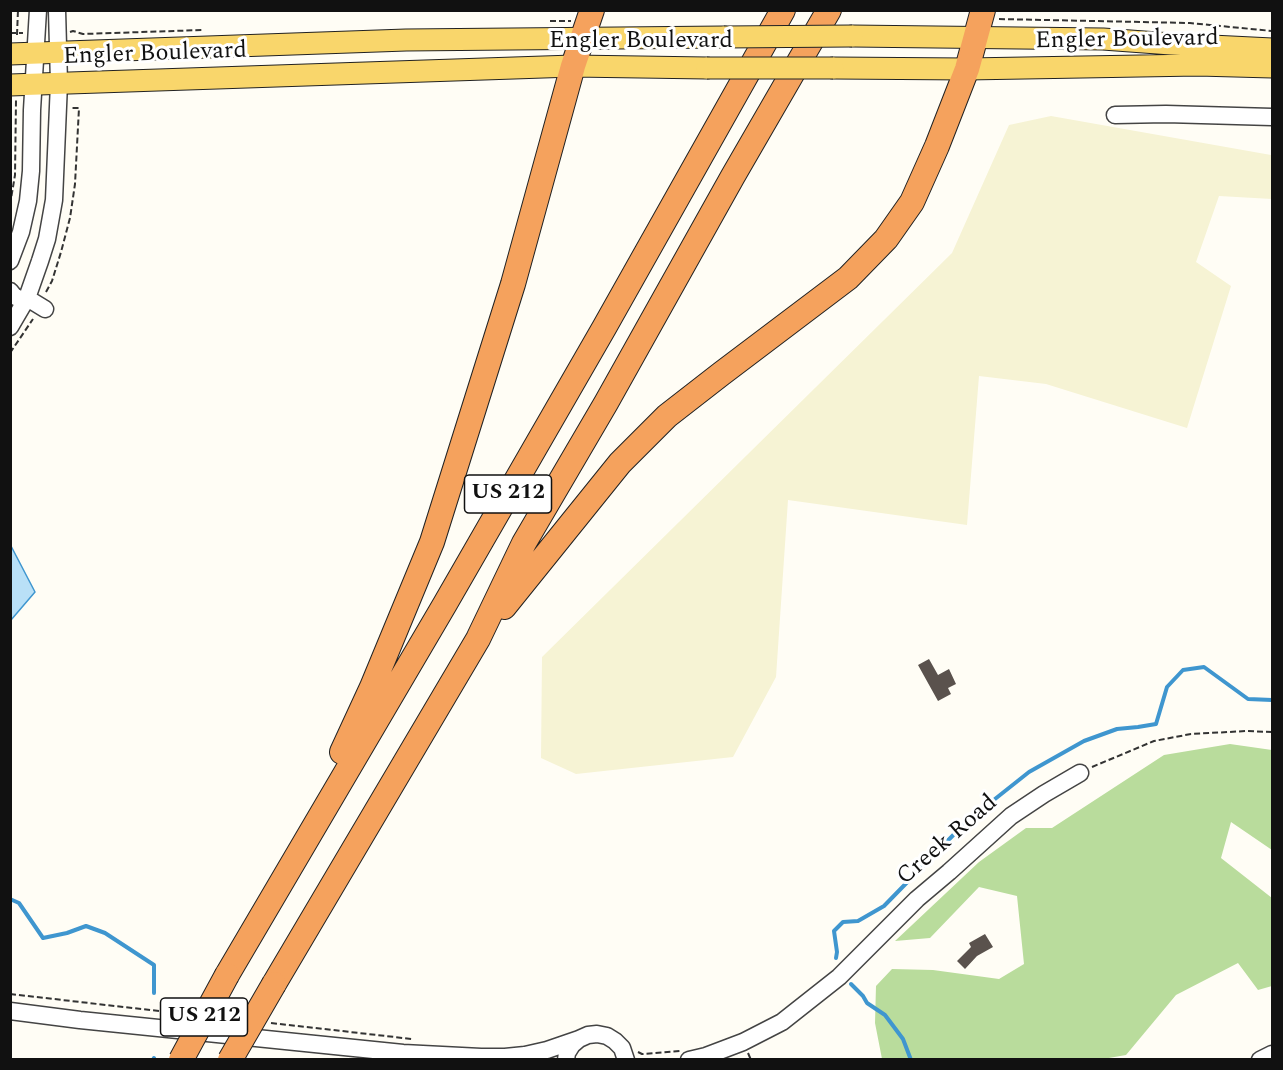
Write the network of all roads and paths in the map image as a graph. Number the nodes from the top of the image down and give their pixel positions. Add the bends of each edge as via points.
1 (18, 10) edge
2 (38, 10) edge
3 (57, 10) edge
4 (592, 10) edge
5 (783, 10) edge
6 (829, 10) edge
7 (994, 14) edge
8 (1272, 31) edge
9 (10, 33) edge
10 (17, 33) junction
11 (26, 33) dead end
12 (976, 38) junction
13 (582, 39) junction
14 (14, 47) edge
15 (1272, 49) edge
16 (58, 53) junction
17 (36, 54) junction
18 (573, 66) junction
19 (1272, 67) edge
20 (967, 69) junction
21 (59, 83) junction
22 (34, 84) junction
23 (13, 94) edge
24 (1115, 115) dead end
25 (1272, 117) edge
26 (10, 205) edge
27 (10, 261) edge
28 (10, 291) edge
29 (26, 300) junction
30 (45, 309) dead end
31 (10, 327) edge
32 (478, 639) junction
33 (1272, 732) edge
34 (1080, 773) joint
35 (289, 870) junction
36 (10, 994) edge
37 (10, 1011) edge
38 (188, 1014) dead end
39 (271, 1023) dead end
40 (413, 1039) dead end
41 (579, 1039) junction
42 (403, 1053) junction
43 (629, 1054) edge
44 (642, 1054) junction
45 (1272, 1054) edge
46 (686, 1055) edge
47 (181, 1059) edge
48 (231, 1059) edge
49 (440, 1059) edge
50 (566, 1059) edge
51 (641, 1059) edge
52 (1260, 1059) edge

1 - 10 path
2 - 17 street
3 - 16 street
4 - 13 highway
5 - 35 highway, US 212 via 557,410
6 - 32 highway, US 212 via 524,543
7 - 8 path
7 - 12 highway
9 - 10 path
10 - 11 path
10 - 14 path
12 - 13 main road, Engler Boulevard, bridge
12 - 15 main road, Engler Boulevard via 1103,39
12 - 20 highway
13 - 16 main road, Engler Boulevard via 406,40
13 - 18 highway
14 - 17 main road, Engler Boulevard
16 - 17 main road, Engler Boulevard
16 - 21 street
17 - 22 street
18 - 20 main road, Engler Boulevard, bridge
18 - 21 main road, Engler Boulevard
18 - 35 highway via 513,284 432,542
19 - 20 main road, Engler Boulevard
20 - 32 highway via 912,202 886,239 848,278 667,416 620,463
21 - 22 main road, Engler Boulevard
21 - 29 street via 54,200 47,239
22 - 23 main road, Engler Boulevard
22 - 27 street via 28,201
23 - 26 path via 15,175
24 - 25 street
28 - 29 street
29 - 30 street
29 - 31 street
32 - 48 highway, US 212, bridge
33 - 34 path via 1191,734 1154,741
34 - 46 street, Creek Road via 1011,816 916,899 839,977 782,1022 706,1056
35 - 47 highway, US 212, bridge
36 - 38 path
37 - 42 street
39 - 40 path
41 - 42 street via 547,1050 505,1057
41 - 43 street via 597,1034 607,1036
41 - 50 street
42 - 49 street
43 - 44 path
44 - 46 path
44 - 51 path
45 - 52 street

